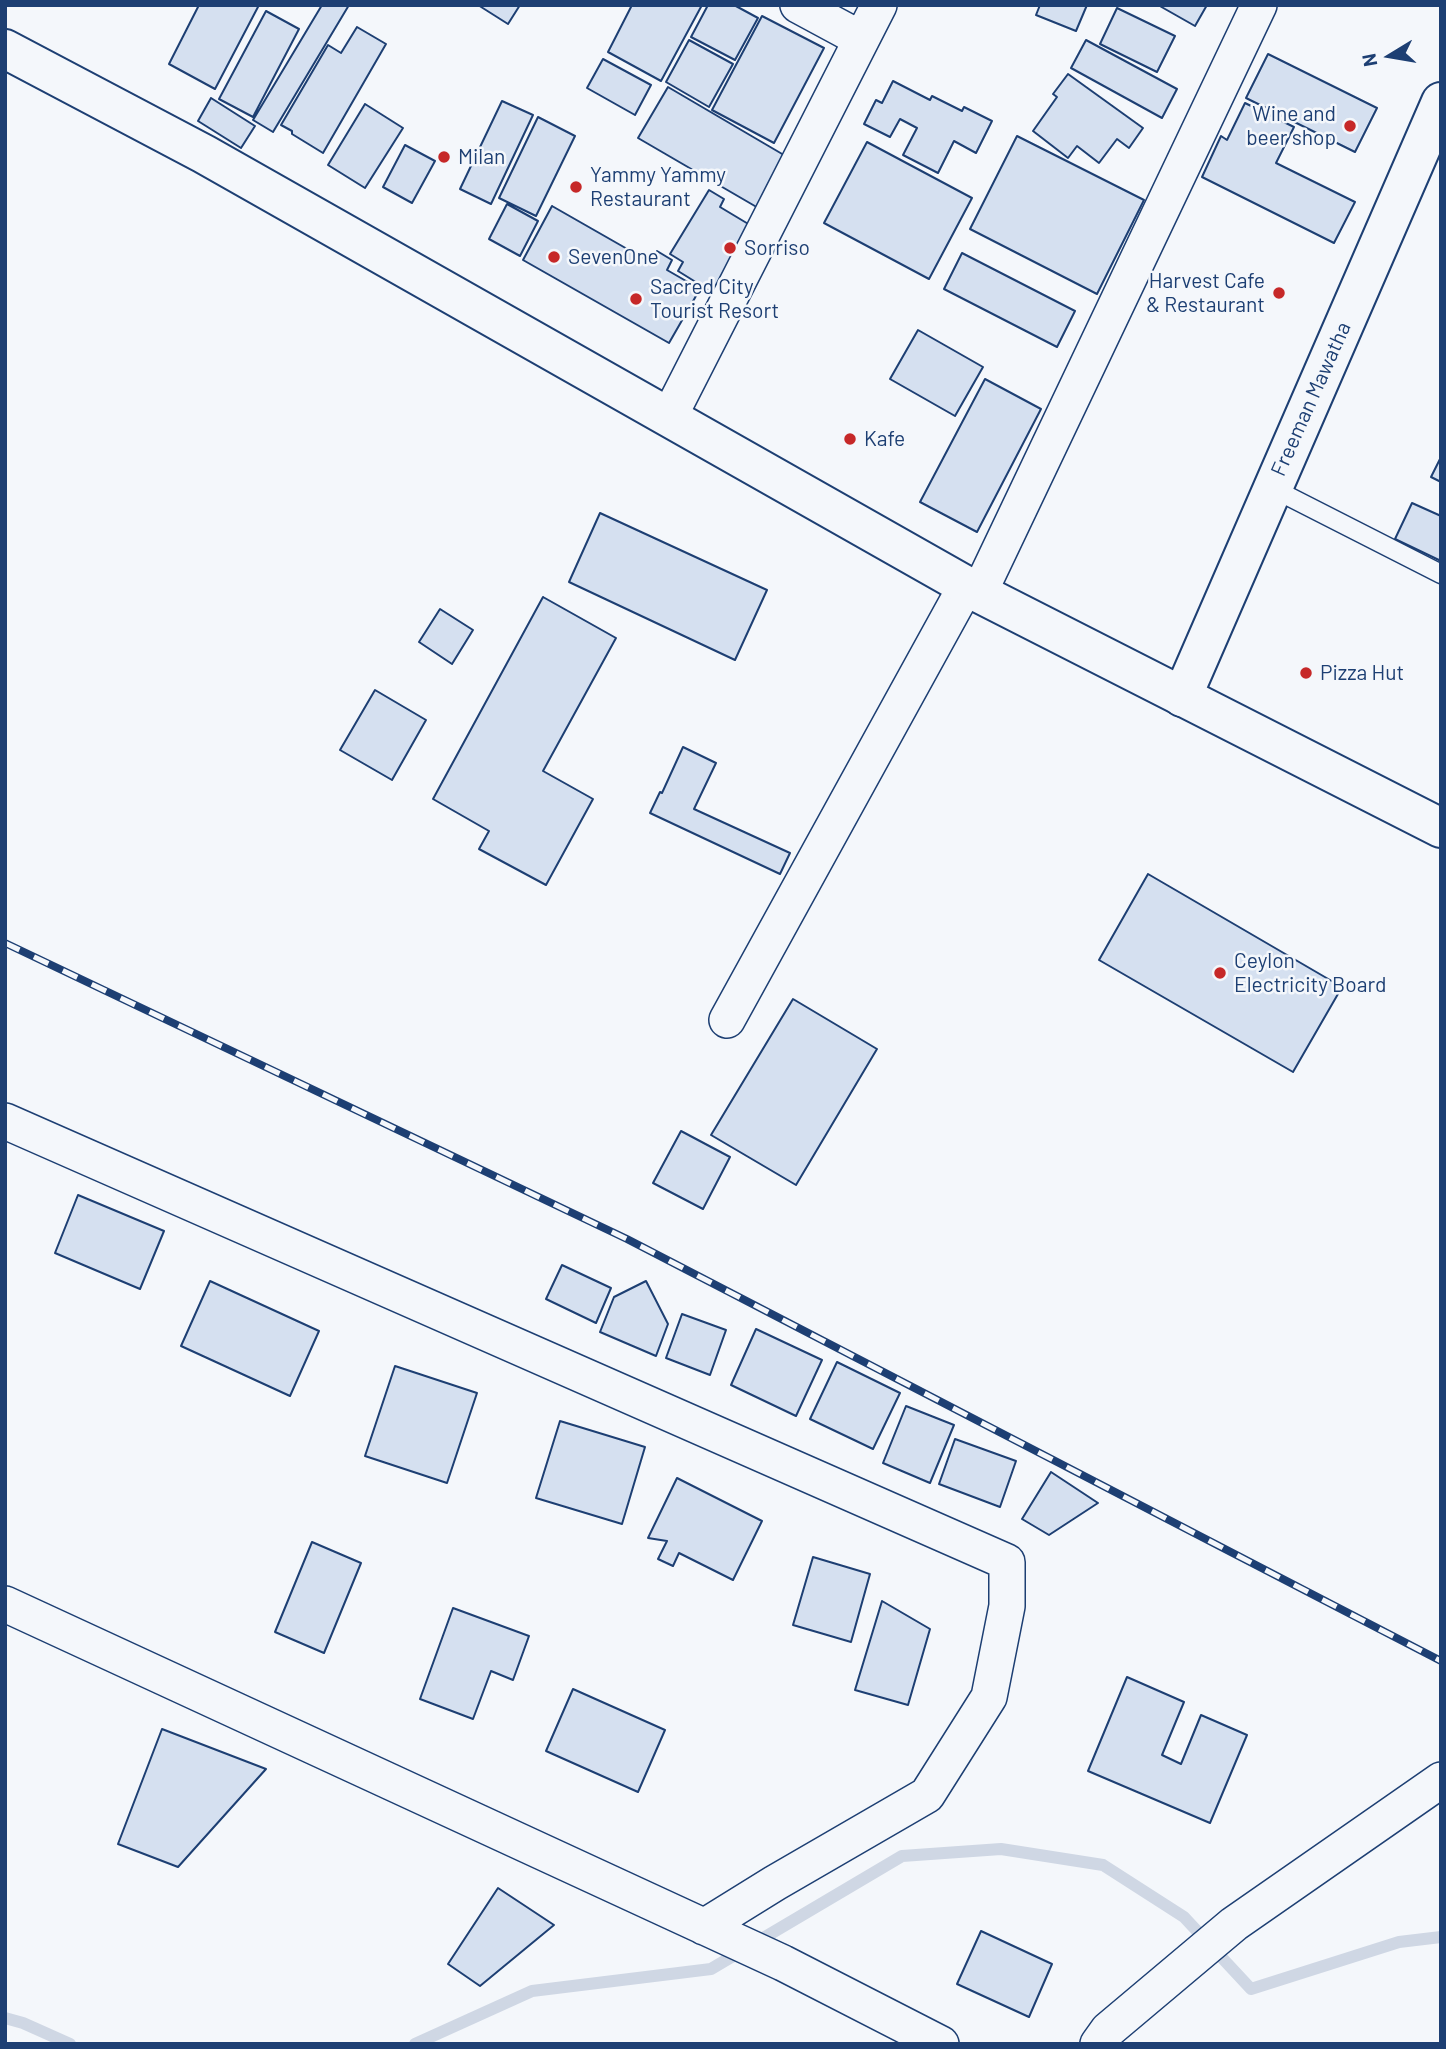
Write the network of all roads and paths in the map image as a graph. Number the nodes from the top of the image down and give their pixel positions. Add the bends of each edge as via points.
1 (797, 5) edge
2 (880, 5) edge
3 (1259, 5) edge
4 (861, 39) junction
5 (5, 49) edge
6 (1441, 102) edge
7 (669, 417) junction
8 (1272, 488) junction
9 (1441, 573) edge
10 (972, 589) junction
11 (1182, 696) junction
12 (1441, 828) edge
13 (727, 1020) dead end
14 (5, 1121) edge
15 (5, 1604) edge
16 (1441, 1780) edge
17 (717, 1932) junction
18 (941, 2044) edge
19 (1098, 2044) edge

1 - 4 street
2 - 4 street
3 - 10 street
4 - 7 street
5 - 7 main road via 204,154
6 - 8 main road, Freeman Mawatha
7 - 10 main road
8 - 9 lane
8 - 11 main road, Freeman Mawatha
10 - 11 main road
10 - 13 street
11 - 12 main road
14 - 17 street via 1007,1562 1007,1606 989,1697 927,1795 775,1883
15 - 17 street
16 - 19 street via 1234,1924 1108,2030
17 - 18 street

